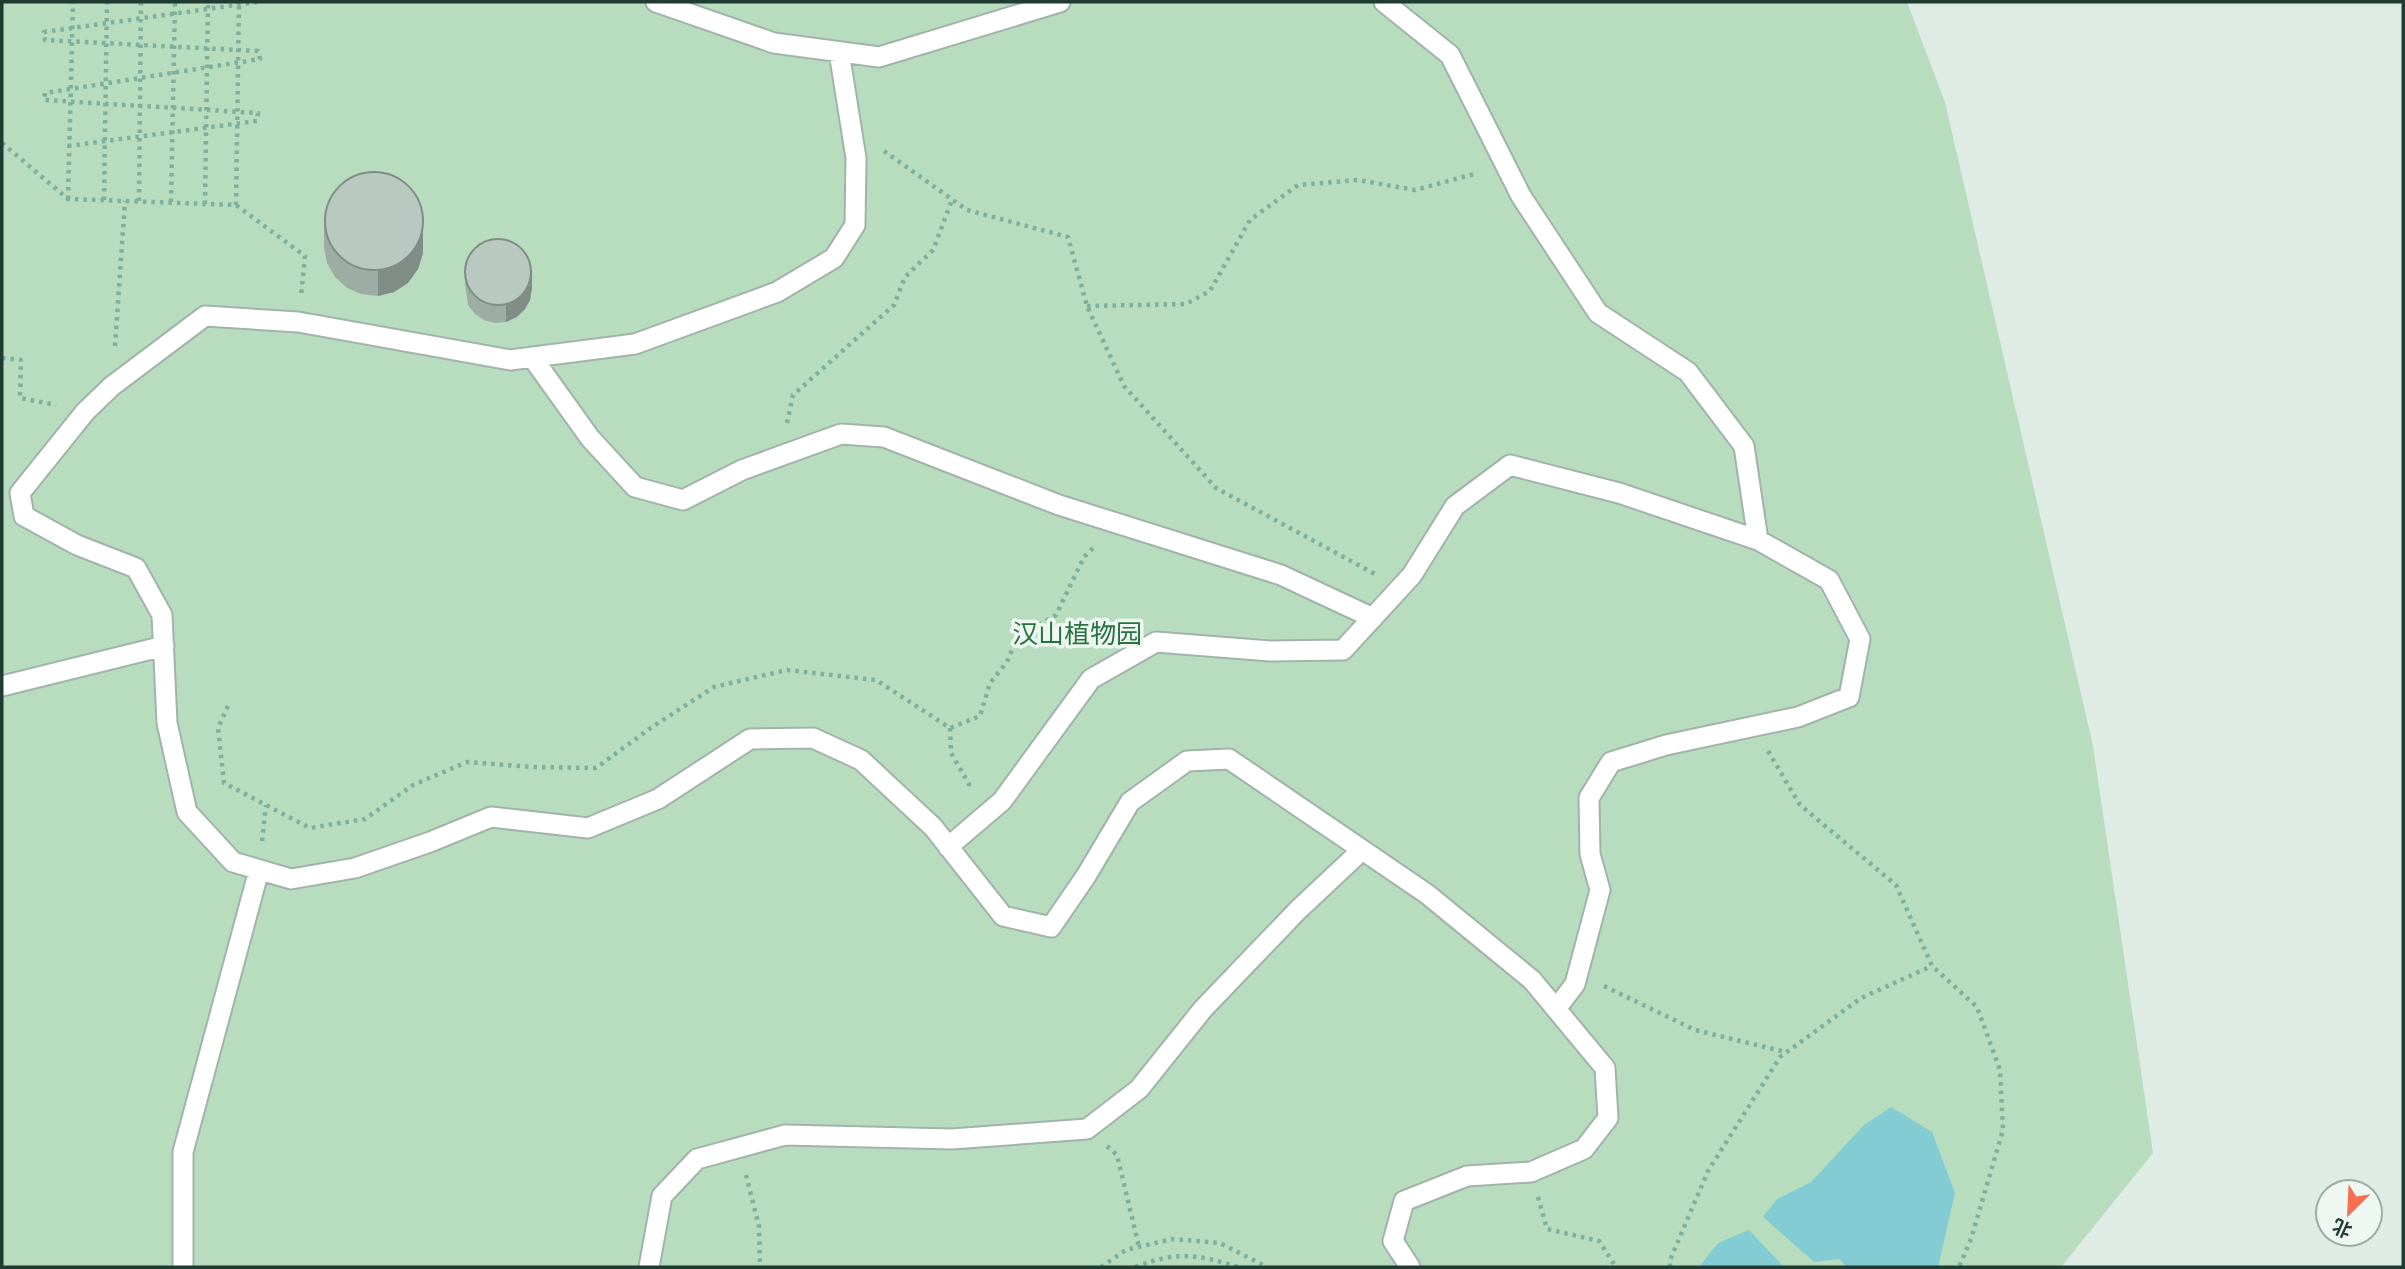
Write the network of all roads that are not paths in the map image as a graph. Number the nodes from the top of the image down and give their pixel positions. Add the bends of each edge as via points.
1 (656, 2) edge
2 (1060, 2) edge
3 (1384, 2) edge
4 (839, 52) junction
5 (532, 358) junction
6 (1758, 540) junction
7 (1373, 618) junction
8 (164, 646) junction
9 (2, 686) edge
10 (948, 846) junction
11 (1362, 849) junction
12 (259, 870) junction
13 (1556, 1009) junction
14 (183, 1267) edge
15 (649, 1267) edge
16 (1410, 1267) edge

1 - 4 lane via 774,43
2 - 4 lane via 879,57
3 - 6 lane via 1450,55 1521,196 1598,313 1688,372 1744,446
4 - 5 lane via 856,158 855,225 834,258 777,292 635,344
5 - 7 lane via 590,438 635,488 682,500 742,470 841,434 884,437 1059,505 1281,575
5 - 8 lane via 510,360 298,322 205,316 112,386 85,412 20,493 24,516 77,545 136,568 162,615
6 - 7 lane via 1619,493 1510,465 1455,506 1412,575
6 - 13 lane via 1829,580 1860,639 1849,696 1798,717 1666,745 1611,762 1589,798 1590,854 1600,890 1575,984
7 - 10 lane via 1343,650 1269,651 1156,642 1091,679 1002,801
8 - 9 lane
8 - 12 lane via 167,723 187,813 233,862
10 - 11 lane via 1003,916 1051,927 1130,802 1187,761 1229,759
10 - 12 lane via 861,760 813,738 750,739 658,800 588,828 491,817 355,868 291,880
11 - 13 lane via 1427,894 1532,980
11 - 15 lane via 1203,1009 1139,1089 1087,1129 952,1139 785,1135 697,1159 662,1195
12 - 14 lane via 183,1152
13 - 16 lane via 1605,1068 1608,1118 1584,1149 1531,1172 1467,1176 1404,1201 1392,1241

